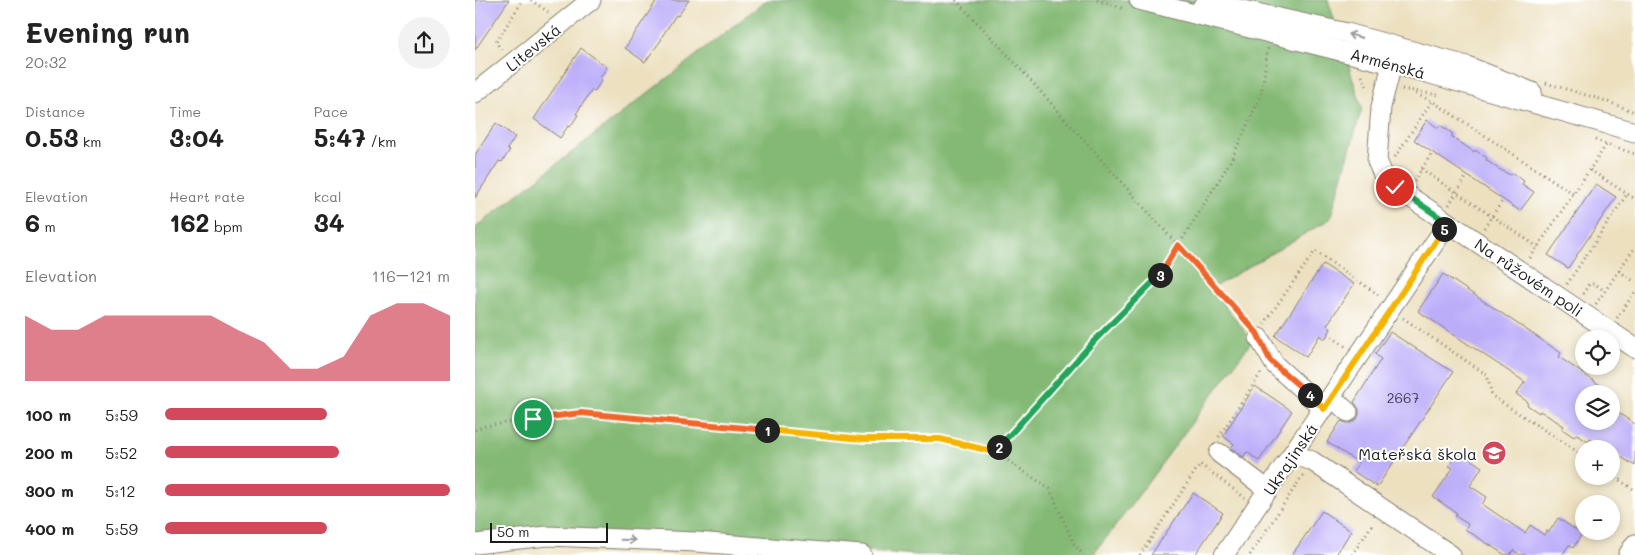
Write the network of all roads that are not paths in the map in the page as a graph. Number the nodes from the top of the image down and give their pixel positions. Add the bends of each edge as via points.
1 (591, 0) edge
2 (1147, 2) edge
3 (1192, 13) junction
4 (1378, 42) junction
5 (1390, 64) junction
6 (1420, 71) junction
7 (475, 93) edge
8 (1382, 94) junction
9 (1551, 100) junction
10 (1633, 132) edge
11 (1446, 217) junction
12 (1258, 335) road end
13 (1635, 348) edge
14 (1328, 403) junction
15 (1348, 412) dead end
16 (1214, 450) road end
17 (1293, 454) junction
18 (1268, 490) junction
19 (475, 544) edge
20 (1635, 544) edge
21 (862, 555) edge
22 (1225, 555) edge
23 (1451, 555) edge
24 (1628, 555) edge

1 - 7 street, Litevská
2 - 3 street, Arménská
4 -> 2 street via 1234,8
3 - 5 street, Arménská
3 - 8 street via 1234,28 1365,64 1374,73
4 - 5 street via 1391,56
4 - 9 street via 1467,66
5 - 6 street, Arménská
5 - 8 street via 1383,71
5 - 9 street via 1407,57
6 - 8 street via 1400,76
6 - 10 street, Arménská
8 - 11 street via 1377,161 1386,182
9 - 10 street
11 - 13 street, Na růžovém poli
11 - 14 street, Ukrajinská via 1387,303
12 - 14 street via 1270,360
14 - 15 street
14 - 17 street, Ukrajinská
16 - 18 street
17 - 18 street, Ukrajinská
17 - 23 street via 1312,462
18 - 22 street, Ukrajinská
19 -> 21 street via 547,536 697,542
20 - 24 street

